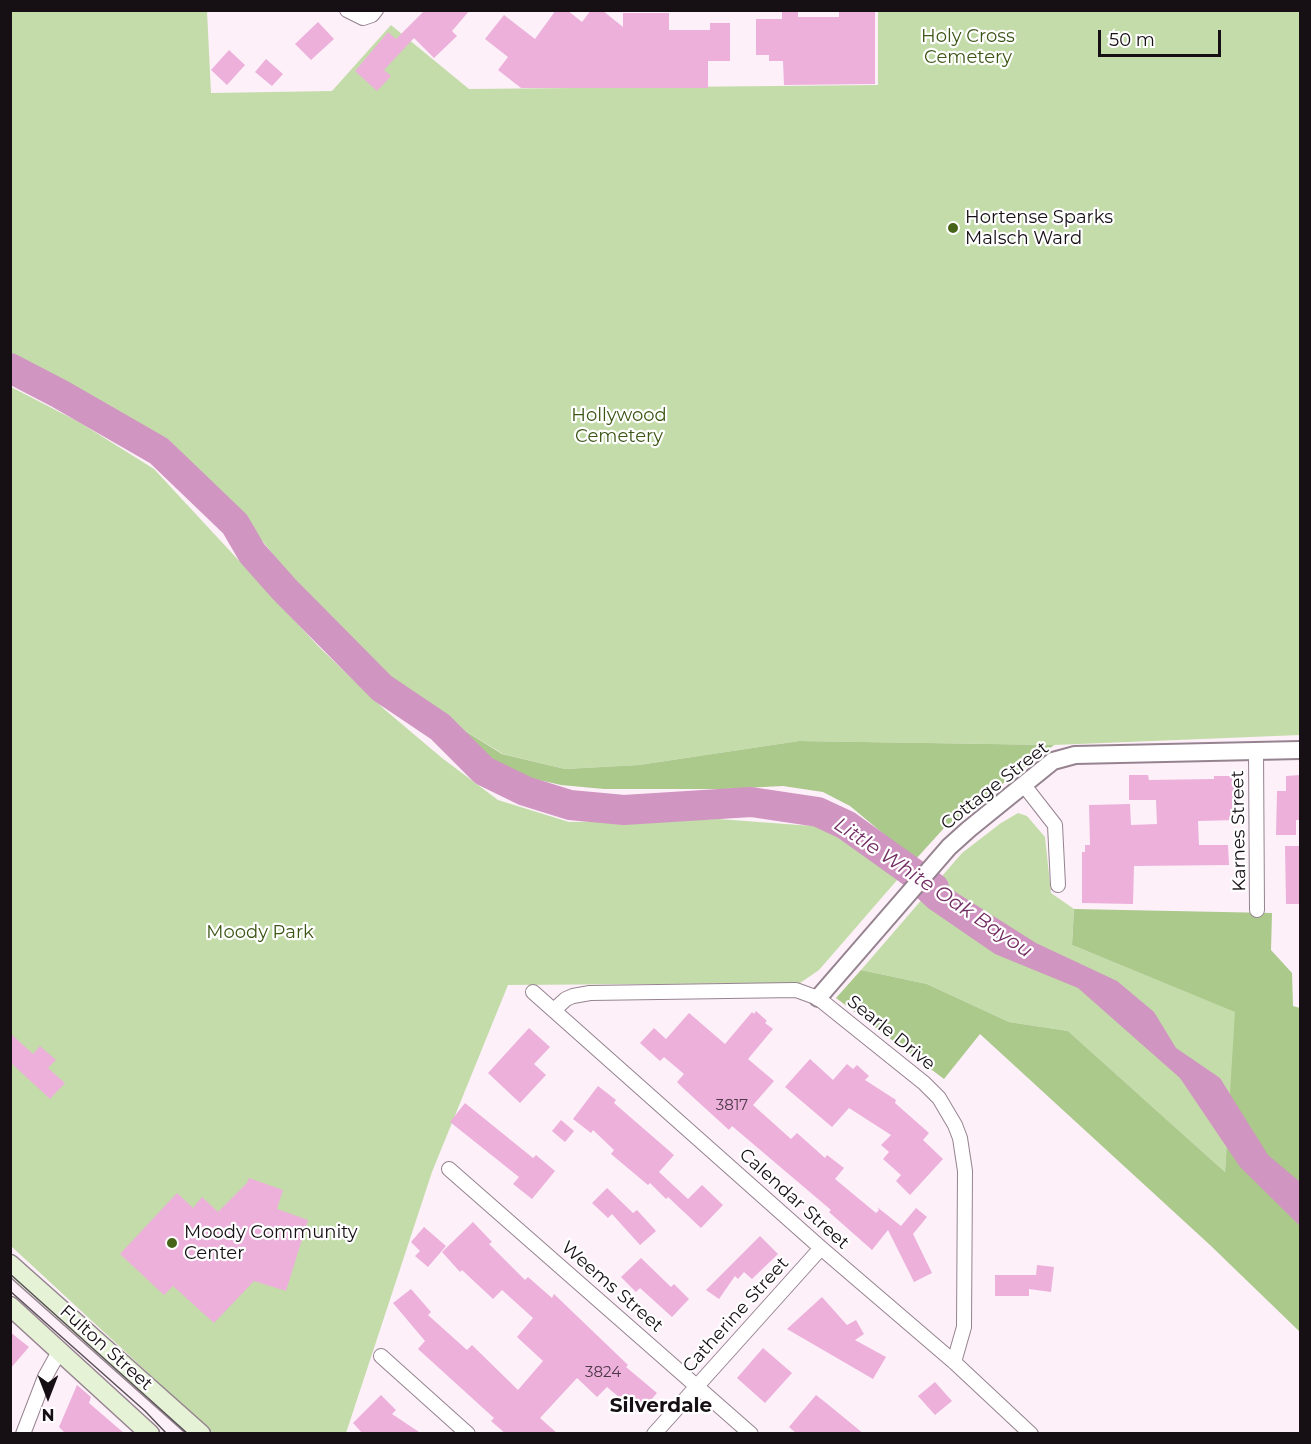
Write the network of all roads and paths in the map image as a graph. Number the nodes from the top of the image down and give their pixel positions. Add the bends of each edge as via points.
1 (347, 10) edge
2 (376, 10) edge
3 (1300, 750) edge
4 (1256, 752) junction
5 (1023, 784) junction
6 (1058, 885) dead end
7 (1257, 910) dead end
8 (533, 992) dead end
9 (818, 998) junction
10 (554, 1010) junction
11 (449, 1169) dead end
12 (821, 1248) junction
13 (10, 1264) edge
14 (10, 1306) edge
15 (60, 1350) junction
16 (381, 1356) dead end
17 (954, 1362) junction
18 (698, 1385) junction
19 (23, 1434) edge
20 (150, 1434) edge
21 (201, 1434) edge
22 (468, 1434) edge
23 (654, 1434) edge
24 (752, 1434) edge
25 (1031, 1434) edge

1 - 2 street via 363,18
3 - 4 street, Cottage Street
4 - 5 street, Cottage Street via 1067,756 1053,761
4 - 7 street, Karnes Street
5 - 6 street via 1055,825
5 - 9 street, Cottage Street via 949,847
8 - 10 street, Calendar Street
9 - 10 street, Searle Drive via 796,990 625,991 573,996
9 - 17 street, Searle Drive via 924,1083 944,1106 960,1138 965,1171 964,1327
10 - 12 street, Calendar Street
11 - 18 street, Weems Street
12 - 17 street, Calendar Street
12 - 18 street, Catherine Street
13 - 21 main road, Fulton Street
14 - 15 main road, Fulton Street
15 - 19 street
15 - 20 main road, Fulton Street
16 - 22 street
17 - 25 street, Calendar Street
18 - 23 street, Catherine Street
18 - 24 street, Weems Street

